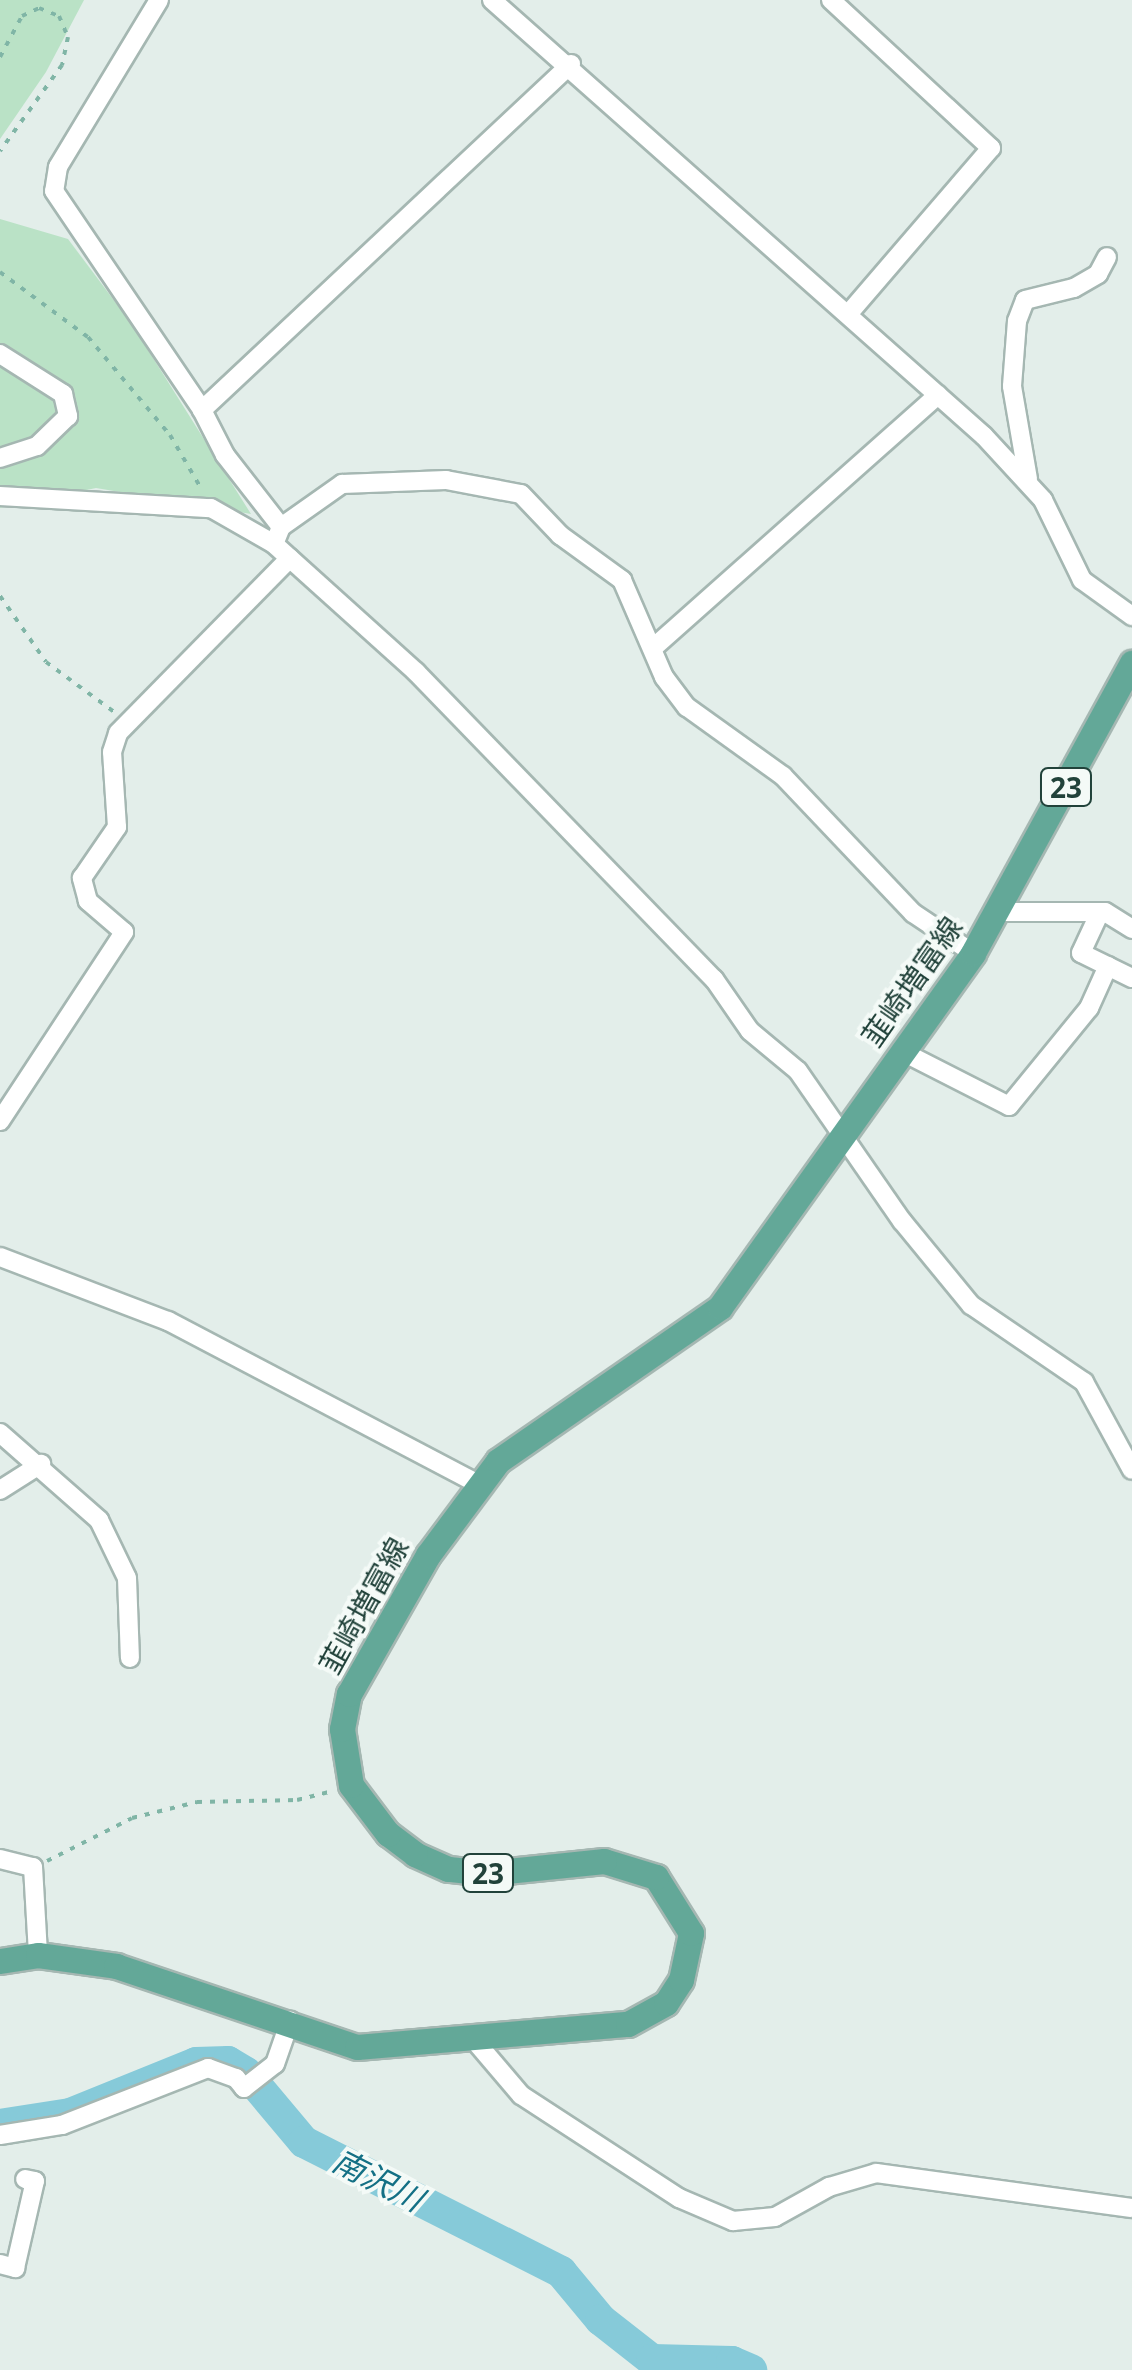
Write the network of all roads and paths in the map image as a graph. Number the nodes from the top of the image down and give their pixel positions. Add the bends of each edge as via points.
1 (159, 0) edge
2 (492, 0) edge
3 (831, 0) edge
4 (0, 56) edge
5 (572, 64) junction
6 (0, 152) edge
7 (1107, 257) dead end
8 (0, 272) edge
9 (849, 313) junction
10 (0, 354) edge
11 (938, 396) junction
12 (202, 410) junction
13 (0, 458) edge
14 (1028, 479) junction
15 (0, 496) edge
16 (211, 508) junction
17 (278, 535) junction
18 (290, 558) junction
19 (0, 596) edge
20 (1132, 616) edge
21 (652, 648) junction
22 (1132, 662) edge
23 (128, 722) junction
24 (1000, 912) junction
25 (1100, 912) junction
26 (1132, 929) edge
27 (973, 953) junction
28 (1108, 966) junction
29 (1132, 978) edge
30 (904, 1052) junction
31 (0, 1121) edge
32 (842, 1134) junction
33 (0, 1257) edge
34 (0, 1433) edge
35 (41, 1464) junction
36 (1132, 1470) edge
37 (477, 1483) junction
38 (0, 1490) edge
39 (130, 1658) dead end
40 (351, 1785) junction
41 (0, 1859) edge
42 (34, 1867) junction
43 (38, 1955) junction
44 (0, 1961) edge
45 (290, 2021) junction
46 (475, 2041) junction
47 (0, 2135) edge
48 (25, 2178) dead end
49 (1132, 2208) edge
50 (0, 2264) edge

1 - 12 street via 58,167 54,191
2 - 5 street
3 - 9 street via 991,148
4 - 6 path via 10,31 38,8 59,16 68,36 62,65
5 - 9 street
5 - 12 street
7 - 14 street via 1098,274 1074,288 1025,300 1016,321 1012,386
8 - 16 path via 47,300 100,350 170,435
9 - 11 street
10 - 13 street via 63,394 68,416 37,446
11 - 14 street
11 - 21 street
12 - 17 street
14 - 20 street via 1082,580
15 - 16 street
16 - 17 street
17 - 18 street
17 - 21 street via 342,484 446,480 502,487 521,494 560,535 608,565
18 - 23 street
18 - 32 street via 416,672 714,979 750,1031 798,1071
19 - 23 path via 46,662
21 - 27 street via 686,707 783,776 914,914
22 - 24 main road, 韮崎増富線 / 23
23 - 31 street via 112,752 117,827 82,878 88,900 124,932
24 - 25 street
24 - 27 main road, 韮崎増富線 / 23
25 - 26 street
25 - 28 street via 1081,953
27 - 30 main road, 韮崎増富線 / 23
28 - 29 street
28 - 30 street via 1089,1008 1009,1106
30 - 32 main road, 韮崎増富線 / 23
32 - 36 street via 970,1304 1084,1382
32 - 37 main road, 韮崎増富線 / 23 via 720,1307 581,1398
33 - 37 street via 168,1321
34 - 35 street
35 - 38 street
35 - 39 street via 99,1520 117,1552 127,1578
37 - 40 main road, 韮崎増富線 / 23 via 349,1694 342,1729
40 - 42 path via 297,1800 196,1802 132,1818
40 - 46 main road, 韮崎増富線 / 23 via 388,1834 448,1869 488,1873 604,1861 633,1866 656,1877 684,1913 690,1955 666,2003 628,2024
41 - 42 street
42 - 43 street
43 - 44 main road, 韮崎増富線 / 23
43 - 45 main road, 韮崎増富線 / 23 via 116,1966
45 - 46 main road, 韮崎増富線 / 23 via 356,2048
45 - 47 street via 275,2064 244,2088 208,2068 95,2114
46 - 49 street via 521,2095 679,2198 733,2221 774,2217 829,2187 876,2174
48 - 50 street via 35,2181 14,2268

